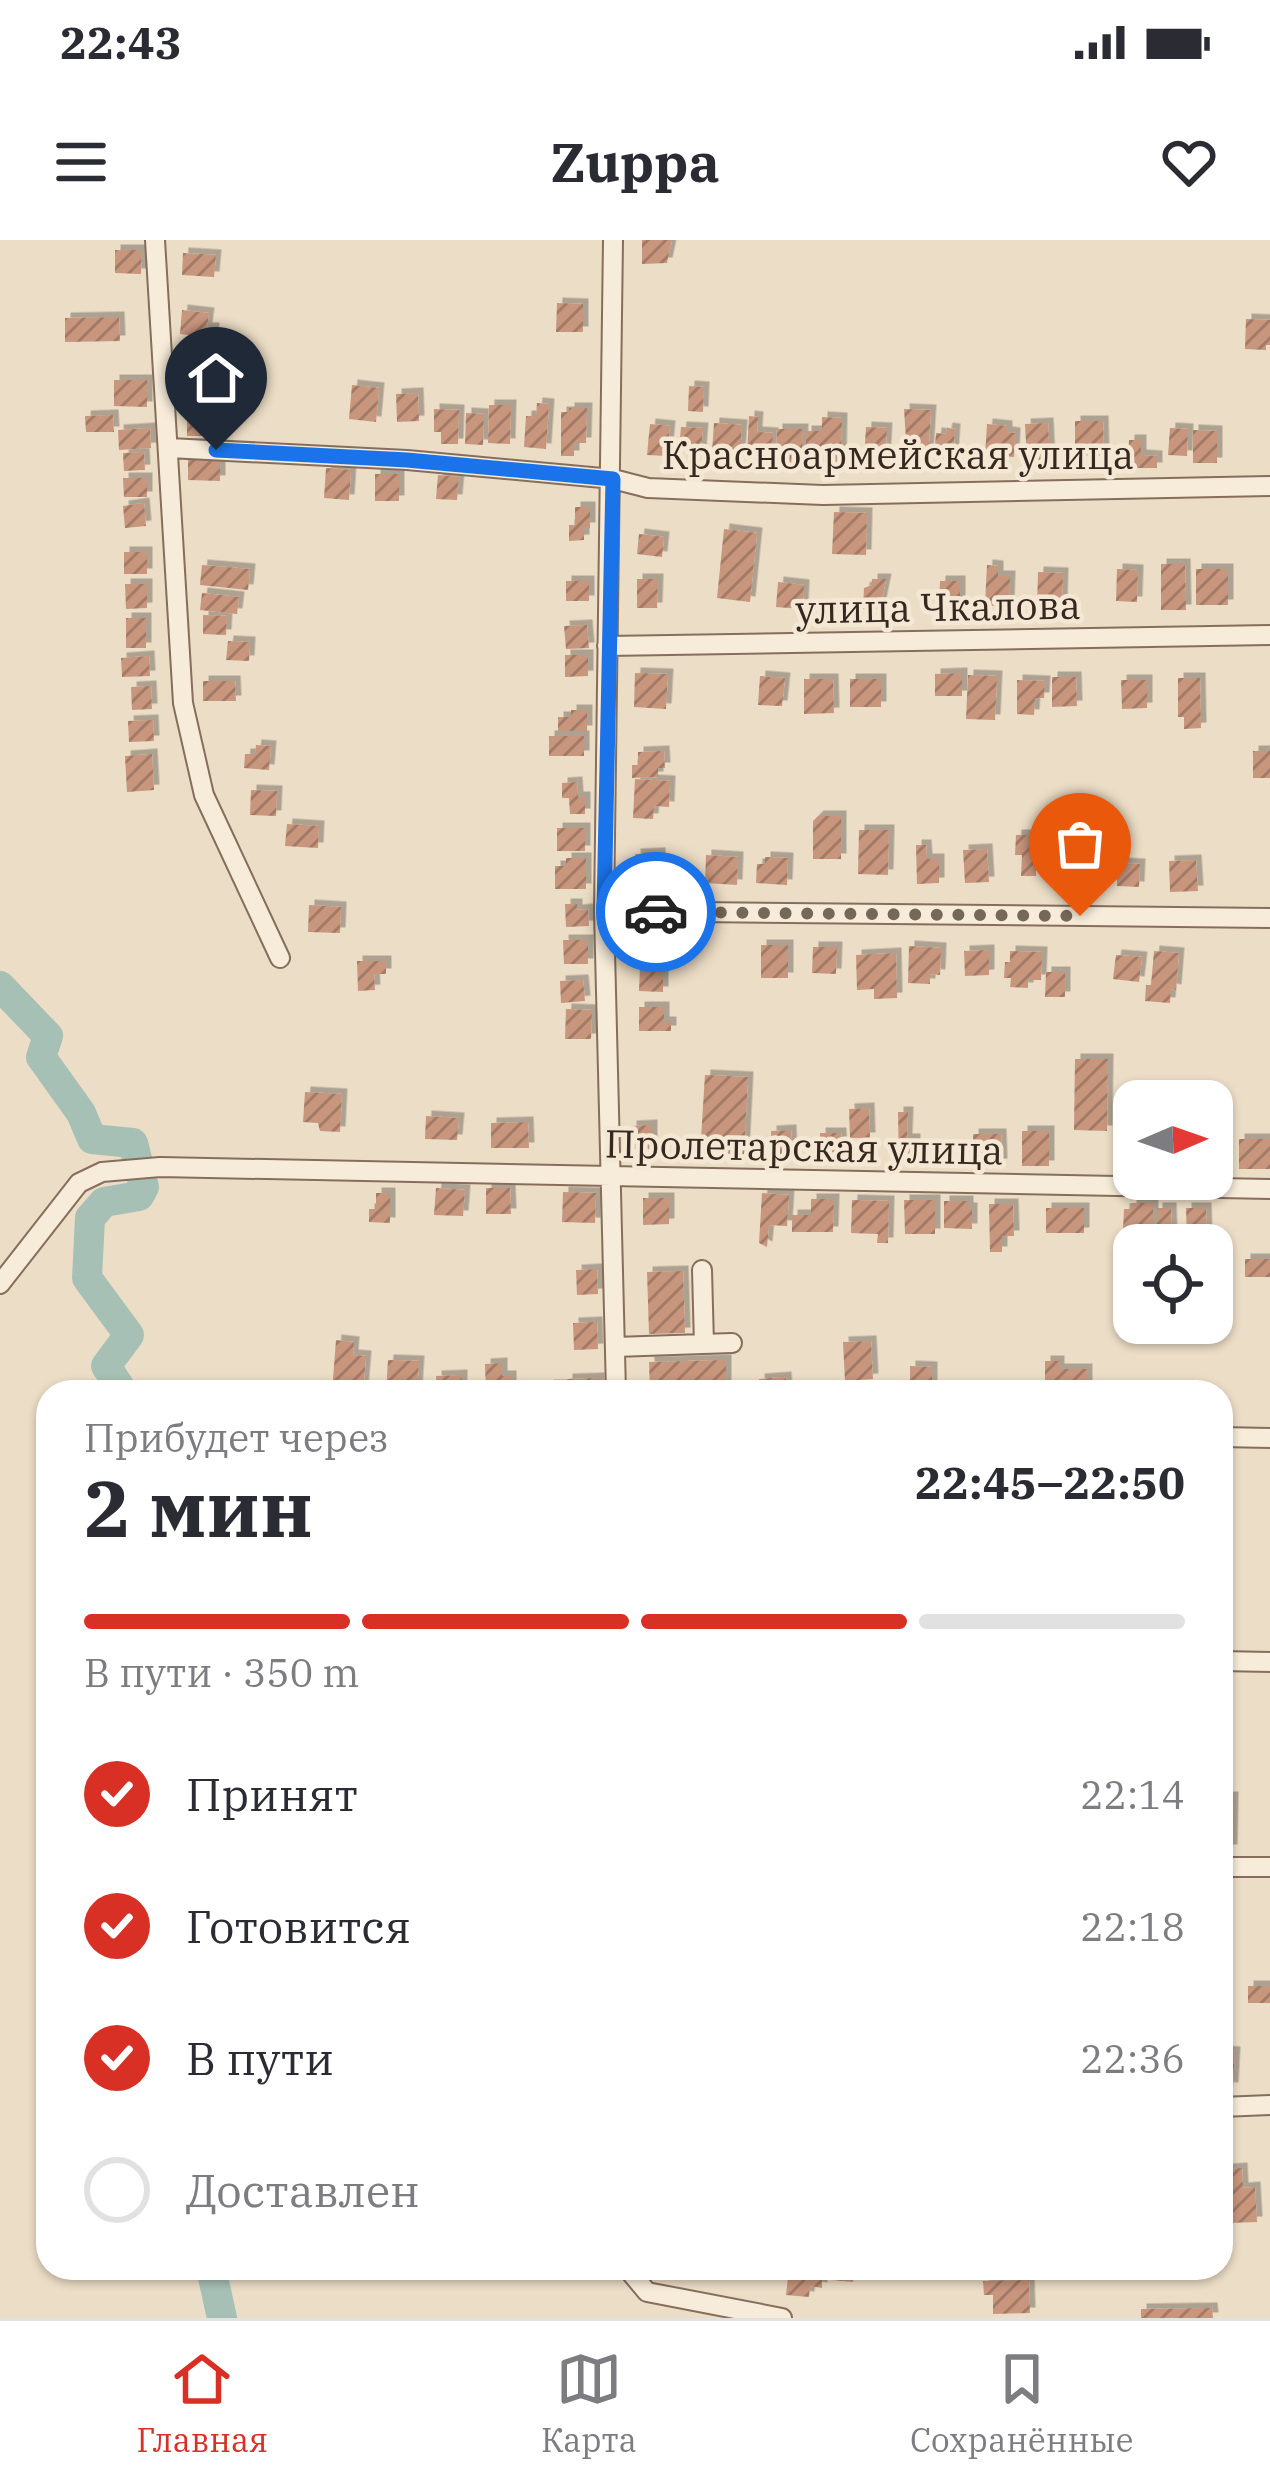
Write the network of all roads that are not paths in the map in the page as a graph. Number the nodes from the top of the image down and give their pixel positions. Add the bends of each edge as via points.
1 (155, 240) edge
2 (614, 240) edge
3 (169, 448) junction
4 (613, 479) junction
5 (1270, 486) edge
6 (1270, 635) edge
7 (607, 646) junction
8 (604, 911) junction
9 (1270, 918) edge
10 (280, 958) dead end
11 (609, 1177) junction
12 (1270, 1189) edge
13 (702, 1270) dead end
14 (0, 1284) edge
15 (732, 1343) dead end
16 (704, 1344) junction
17 (615, 1347) junction
18 (616, 1380) edge
19 (1233, 1436) edge
20 (1270, 1438) edge
21 (1233, 1661) edge
22 (1270, 1662) edge
23 (1233, 1867) edge
24 (1270, 1867) edge
25 (1270, 2105) edge
26 (1233, 2107) edge
27 (638, 2280) edge
28 (782, 2318) edge

1 - 3 street
2 - 4 street
3 - 4 street, Красноармейская улица
3 - 10 street via 183,703 204,795
4 - 5 street, Красноармейская улица via 648,488 823,495
4 - 7 street
6 - 7 street, улица Чкалова
7 - 8 street
8 - 9 street
8 - 11 street
11 - 12 street, Пролетарская улица
11 - 14 street, Пролетарская улица via 160,1167 92,1174
11 - 17 street
13 - 16 street
15 - 16 street
16 - 17 street
17 - 18 street
19 - 20 street
21 - 22 street
23 - 24 street
25 - 26 street
27 - 28 street via 647,2292

